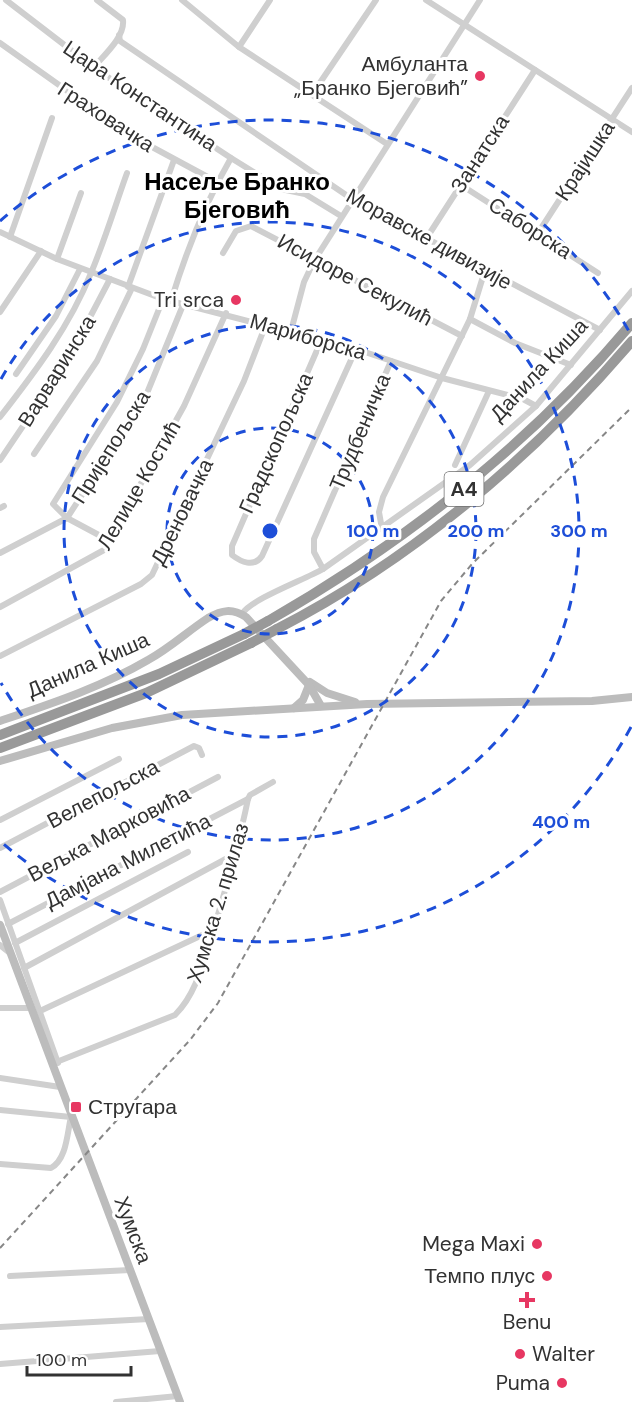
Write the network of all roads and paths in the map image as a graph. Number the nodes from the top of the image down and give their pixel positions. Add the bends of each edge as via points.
1 (6, 0) edge
2 (97, 0) edge
3 (182, 0) edge
4 (270, 0) edge
5 (376, 0) edge
6 (426, 0) edge
7 (480, 0) edge
8 (464, 24) junction
9 (119, 35) junction
10 (0, 44) edge
11 (239, 47) junction
12 (94, 68) junction
13 (535, 70) junction
14 (632, 88) edge
15 (313, 93) junction
16 (52, 118) dead end
17 (612, 119) junction
18 (632, 132) edge
19 (387, 144) junction
20 (231, 159) junction
21 (174, 160) junction
22 (127, 172) dead end
23 (217, 182) junction
24 (461, 185) junction
25 (81, 194) dead end
26 (352, 199) junction
27 (341, 216) junction
28 (0, 232) edge
29 (538, 233) junction
30 (10, 237) junction
31 (426, 239) junction
32 (41, 251) junction
33 (223, 253) dead end
34 (57, 259) junction
35 (314, 261) junction
36 (80, 268) junction
37 (485, 270) junction
38 (92, 272) junction
39 (598, 273) dead end
40 (110, 279) junction
41 (130, 287) junction
42 (632, 291) edge
43 (163, 299) junction
44 (171, 301) junction
45 (183, 304) junction
46 (0, 312) edge
47 (226, 314) junction
48 (470, 319) junction
49 (632, 323) edge
50 (266, 324) junction
51 (600, 330) junction
52 (291, 332) junction
53 (462, 336) junction
54 (321, 340) junction
55 (632, 340) edge
56 (356, 349) junction
57 (391, 361) junction
58 (571, 364) junction
59 (16, 374) dead end
60 (442, 378) junction
61 (489, 391) junction
62 (536, 406) junction
63 (0, 417) edge
64 (34, 454) dead end
65 (0, 460) edge
66 (455, 465) dead end
67 (67, 518) junction
68 (382, 529) junction
69 (110, 542) junction
70 (0, 553) edge
71 (323, 569) junction
72 (0, 607) edge
73 (242, 614) junction
74 (247, 639) junction
75 (0, 656) edge
76 (299, 674) junction
77 (309, 685) junction
78 (632, 699) edge
79 (367, 704) junction
80 (321, 706) junction
81 (293, 708) junction
82 (0, 721) edge
83 (0, 735) edge
84 (0, 748) edge
85 (202, 755) dead end
86 (119, 759) dead end
87 (0, 761) edge
88 (218, 777) dead end
89 (273, 782) dead end
90 (248, 799) junction
91 (0, 819) edge
92 (0, 848) edge
93 (188, 852) dead end
94 (235, 854) junction
95 (0, 892) edge
96 (0, 900) edge
97 (4, 925) edge
98 (213, 930) junction
99 (15, 943) junction
100 (0, 945) edge
101 (10, 954) junction
102 (24, 968) junction
103 (0, 1008) edge
104 (30, 1008) junction
105 (40, 1011) junction
106 (59, 1061) junction
107 (54, 1071) junction
108 (0, 1078) edge
109 (60, 1087) junction
110 (0, 1110) edge
111 (71, 1117) junction
112 (0, 1164) edge
113 (130, 1270) junction
114 (9, 1276) dead end
115 (149, 1319) junction
116 (0, 1327) edge
117 (160, 1351) junction
118 (0, 1364) edge
119 (179, 1399) edge
120 (116, 1402) edge

1 - 12 street, Цара Константина
2 - 9 street via 123,20
3 - 11 street
4 - 11 street
5 - 15 street
6 - 8 street
7 - 8 street
8 - 13 street
8 - 19 street
9 - 12 street
9 - 26 street, Моравске дивизије via 120,41
10 - 21 street, Граховачка via 128,134
11 - 15 street
12 - 20 street, Цара Константина
13 - 17 street
13 - 24 street, Занатска
14 - 17 street, Крајишка
15 - 19 street
16 - 30 street
17 - 18 street
17 - 29 street, Крајишка
19 - 26 street
20 - 23 street
20 - 27 street, Цара Константина via 281,189 305,194
21 - 23 street, Граховачка
21 - 41 street
22 - 38 street
23 - 44 street
24 - 29 street, Саборска
24 - 31 street, Занатска
25 - 34 street
26 - 27 street
26 - 31 street, Моравске дивизије
27 - 35 street
28 - 30 street, Мариборска
29 - 39 street, Саборска
30 - 32 street, Мариборска
31 - 37 street, Моравске дивизије
32 - 34 street, Мариборска
32 - 46 street
33 - 35 street, Исидоре Секулић via 236,231 247,226
34 - 36 street, Мариборска
35 - 52 street via 304,282
35 - 53 street, Исидоре Секулић
36 - 38 street, Мариборска
36 - 59 street via 56,316
37 - 48 street
37 - 51 street, Моравске дивизије
38 - 40 street, Мариборска
38 - 63 street via 52,348
40 - 41 street, Мариборска
40 - 65 street, Варваринска via 68,361
41 - 43 street, Мариборска
41 - 64 street via 96,361
42 - 51 street, Данила Киша
43 - 44 street, Мариборска
43 - 67 street via 117,402 55,500 54,508
44 - 45 street, Мариборска
45 - 47 street, Мариборска
45 - 67 street, Пријепољска via 145,398
47 - 50 street, Мариборска
47 - 69 street, Лелице Костић via 184,406
48 - 53 street
48 - 58 street via 515,343
49 - 74 highway, A4, bridge via 549,413 466,488 362,565 268,621
50 - 52 street, Мариборска
50 - 75 street, Дреновачка via 244,381 152,575
51 - 58 street, Данила Киша
52 - 54 street, Мариборска
53 - 60 street
54 - 56 street, Мариборска
54 - 56 street, Градскопољска via 232,546 232,555 244,562 261,559
55 - 74 highway, A4, bridge via 550,428 462,507 365,577 277,629
56 - 57 street, Мариборска
57 - 60 street, Мариборска
57 - 71 street, Трудбеничка via 314,539 314,552
58 - 62 street, Данила Киша
60 - 61 street, Мариборска
60 - 68 street via 383,497 379,512
61 - 62 street, Мариборска
61 - 66 street
62 - 68 street, Данила Киша via 464,471
67 - 69 street
67 - 70 street, Пријепољска
68 - 71 street, Данила Киша
69 - 72 street, Лелице Костић via 96,557
71 - 73 street, Данила Киша via 253,602
73 - 76 street
73 - 82 street, Данила Киша via 231,610 218,613 130,670
74 - 83 highway, A4
74 - 84 highway, A4 via 155,689
76 - 77 street
76 - 79 street via 327,693
77 - 80 street
77 - 81 street via 303,700
78 - 79 street
79 - 80 street
80 - 81 street
81 - 87 street via 145,721 57,742
85 - 92 street, Велепољска via 194,746
86 - 91 street
88 - 95 street, Вељка Марковића
89 - 90 street, Хумска 2. прилаз
90 - 94 street, Хумска 2. прилаз
90 - 97 street, Дамјана Милетића
93 - 99 street
94 - 98 street, Хумска 2. прилаз
94 - 102 street
96 - 97 street, Хумска
97 - 99 street, Хумска
97 - 101 street, Хумска
98 - 105 street
98 - 106 street, Хумска 2. прилаз via 199,976 176,1015
99 - 102 street, Хумска
100 - 101 street, Хумска
101 - 104 street, Хумска
102 - 105 street, Хумска
103 - 104 street
104 - 107 street, Хумска
105 - 106 street, Хумска
106 - 107 street
107 - 109 street, Хумска
108 - 109 street
109 - 111 street, Хумска
110 - 111 street
111 - 112 street via 62,1156 55,1166
111 - 113 street, Хумска
113 - 114 street
113 - 115 street, Хумска
115 - 116 street
115 - 117 street, Хумска
117 - 118 street
117 - 119 street, Хумска
119 - 120 street

